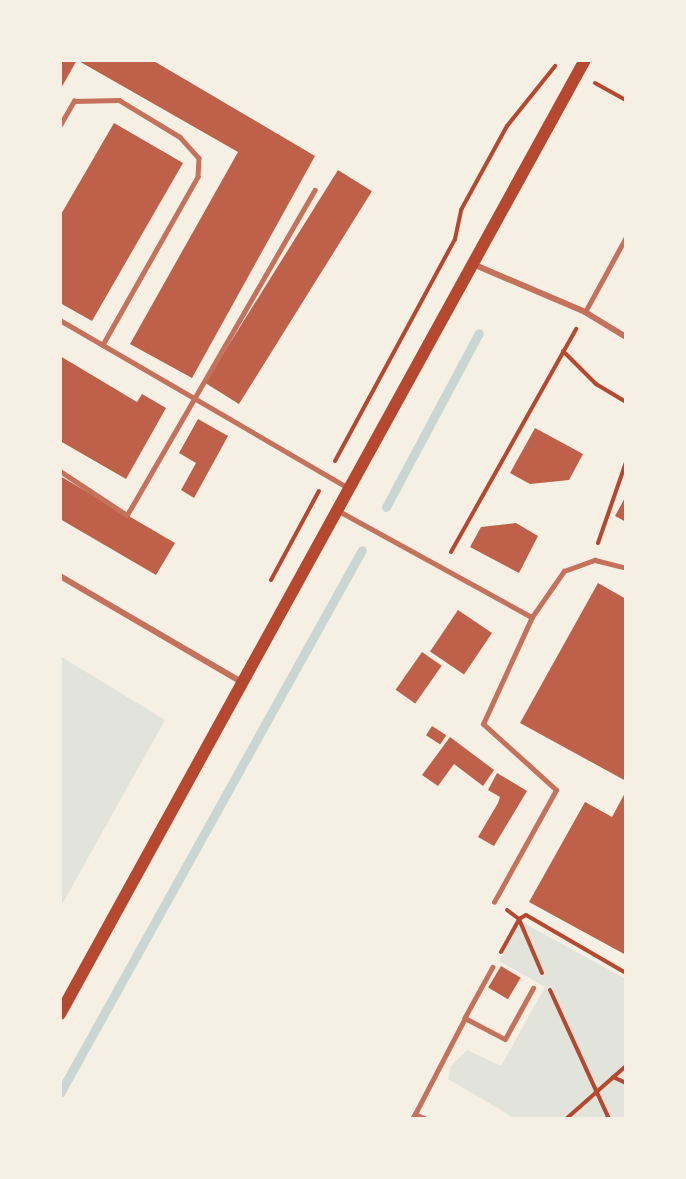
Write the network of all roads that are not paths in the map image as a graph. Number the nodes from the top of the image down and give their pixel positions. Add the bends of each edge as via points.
1 (585, 60) edge
2 (60, 125) edge
3 (315, 190) dead end
4 (626, 237) edge
5 (475, 265) junction
6 (585, 312) junction
7 (60, 320) edge
8 (626, 337) edge
9 (103, 345) junction
10 (196, 398) junction
11 (60, 471) edge
12 (351, 489) junction
13 (339, 511) junction
14 (626, 568) edge
15 (60, 576) edge
16 (532, 617) junction
17 (244, 684) junction
18 (494, 902) road end
19 (493, 968) dead end
20 (532, 988) dead end
21 (60, 1014) edge
22 (465, 1018) junction
23 (414, 1116) edge
24 (426, 1119) edge

1 - 5 main road
2 - 9 lane via 74,101 118,100 180,137 199,158 198,177
3 - 10 lane
4 - 6 lane
5 - 6 street
5 - 12 main road
6 - 8 street
7 - 9 lane
9 - 10 lane
10 - 11 lane via 127,515
10 - 12 lane
12 - 13 main road
13 - 16 lane
13 - 17 main road
14 - 16 lane via 595,560 564,571
15 - 17 street
16 - 18 lane via 483,724 556,790
17 - 21 main road
19 - 22 lane
20 - 22 lane via 505,1039
22 - 23 lane
23 - 24 lane

